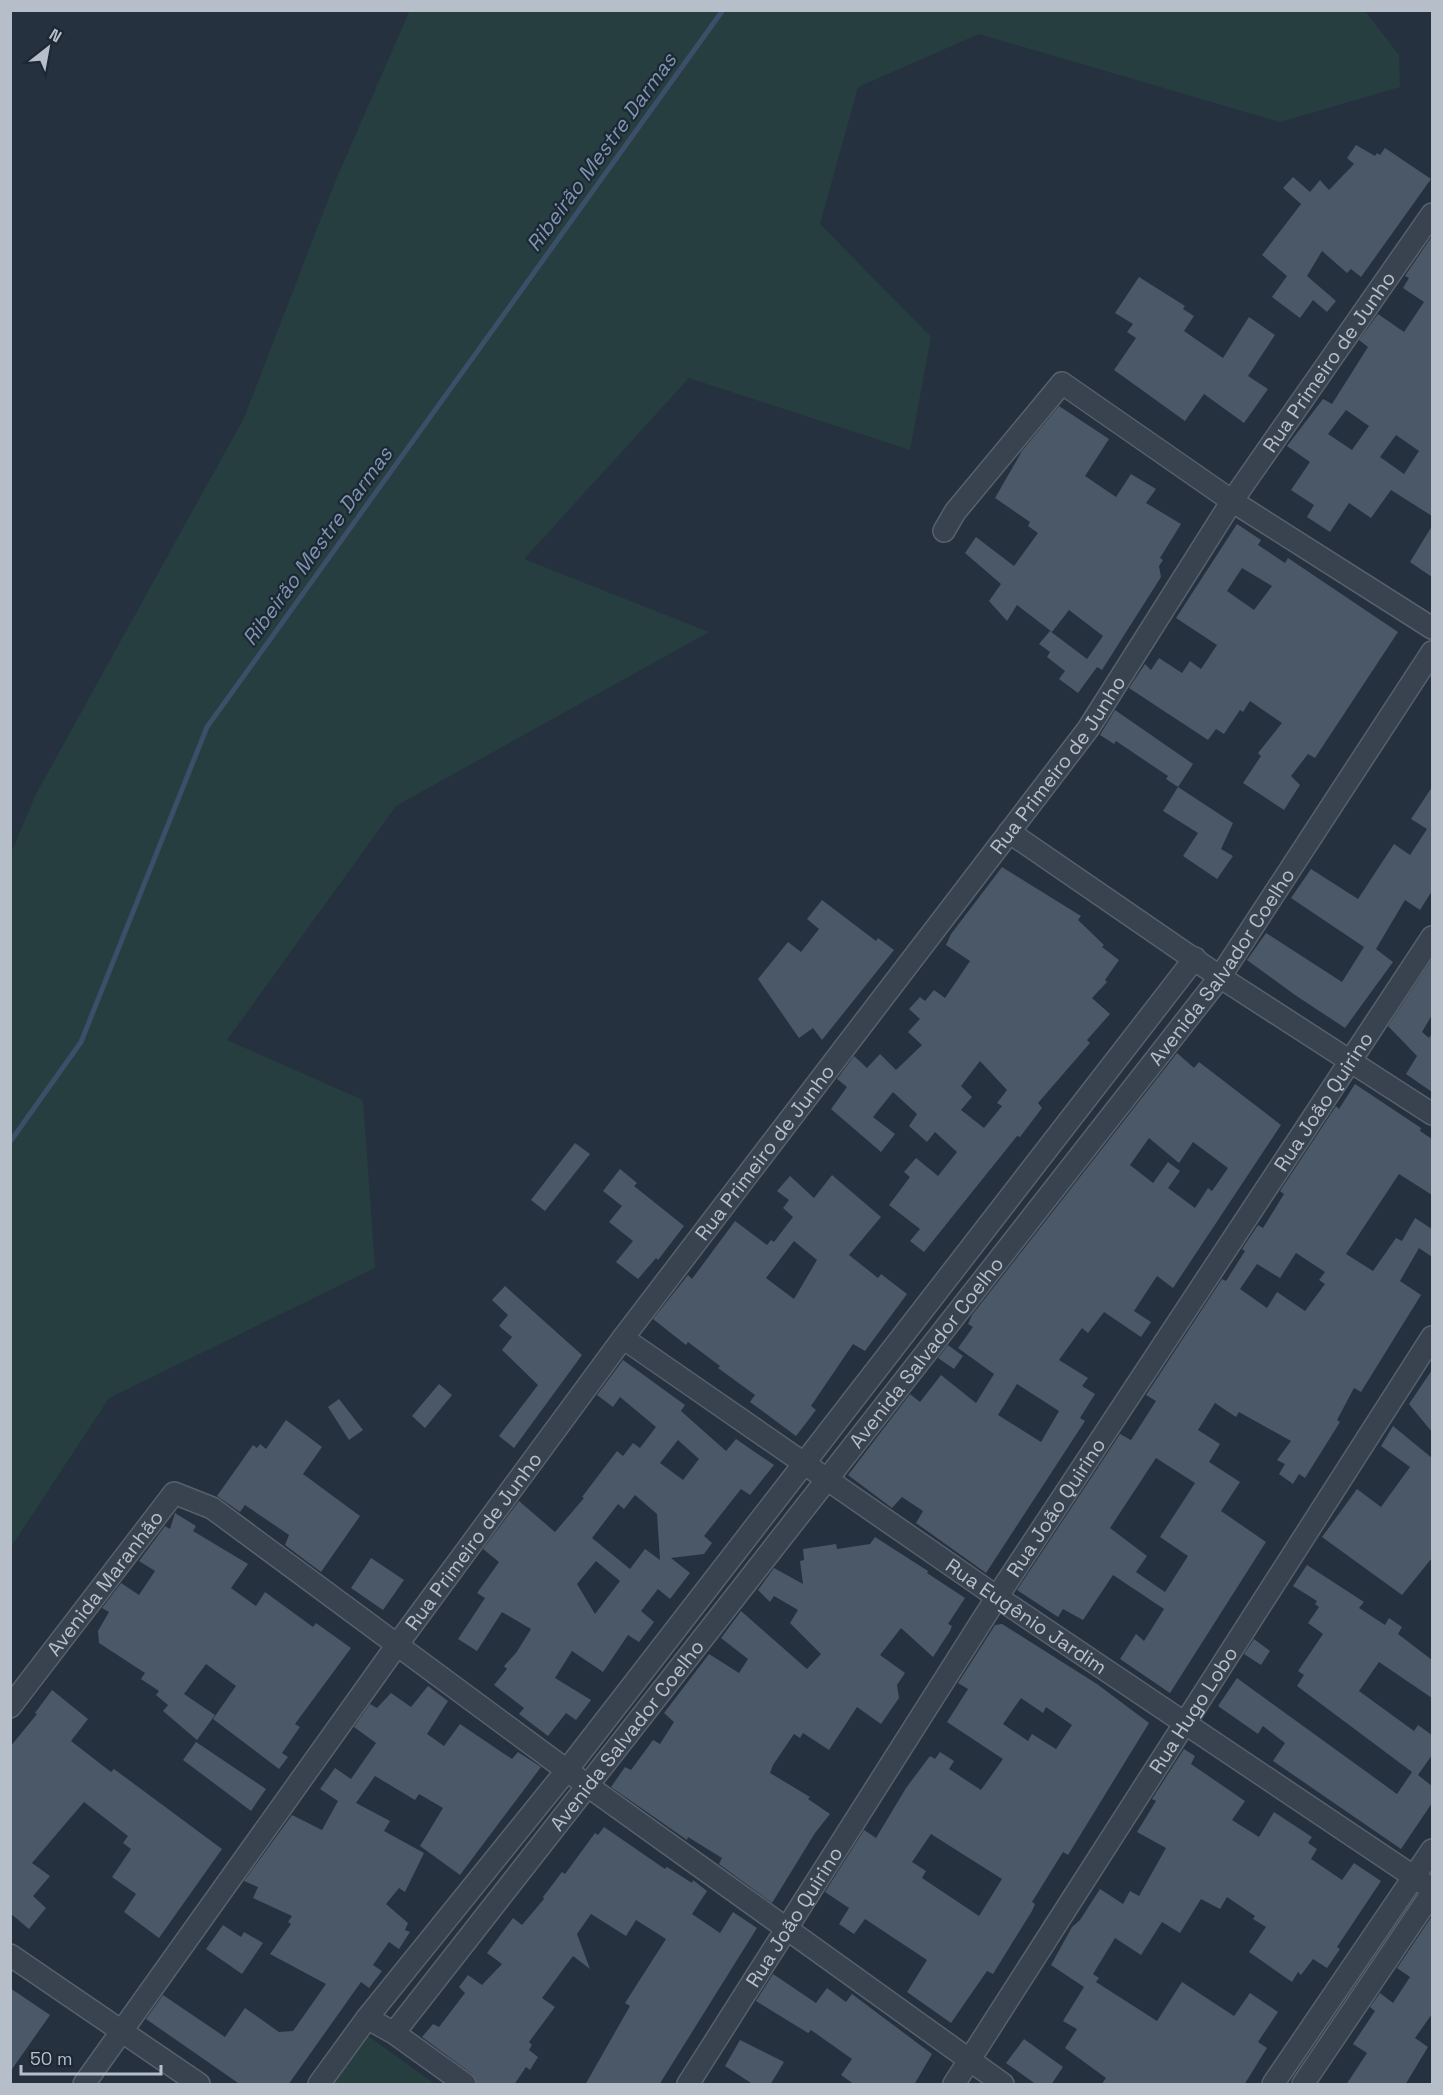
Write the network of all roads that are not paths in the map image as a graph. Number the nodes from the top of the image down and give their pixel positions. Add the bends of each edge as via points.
1 (1432, 214) edge
2 (1232, 501) junction
3 (944, 531) dead end
4 (1432, 628) edge
5 (1432, 652) edge
6 (1009, 832) junction
7 (1432, 937) edge
8 (1195, 958) junction
9 (1220, 977) junction
10 (1351, 1061) junction
11 (1432, 1114) edge
12 (1432, 1337) edge
13 (623, 1338) junction
14 (805, 1465) junction
15 (826, 1479) junction
16 (998, 1597) junction
17 (397, 1645) junction
18 (10, 1707) edge
19 (1185, 1723) junction
20 (567, 1770) junction
21 (588, 1786) junction
22 (1432, 1850) edge
23 (1414, 1877) junction
24 (1432, 1891) edge
25 (785, 1929) junction
26 (10, 1955) edge
27 (367, 2018) junction
28 (121, 2031) junction
29 (394, 2033) junction
30 (969, 2061) junction
31 (84, 2085) edge
32 (199, 2085) edge
33 (319, 2085) edge
34 (465, 2085) edge
35 (688, 2085) edge
36 (954, 2085) edge
37 (1003, 2085) edge
38 (1273, 2085) edge
39 (1303, 2085) edge

1 - 2 street, Rua Primeiro de Junho
2 - 3 street via 1062,383 955,512
2 - 4 street
2 - 6 street, Rua Primeiro de Junho via 1088,729
5 - 9 street, Avenida Salvador Coelho
6 - 8 street
6 - 13 street, Rua Primeiro de Junho
7 - 10 street, Rua João Quirino
8 - 9 street
8 - 14 street, Avenida Salvador Coelho
9 - 10 street
9 - 15 street, Avenida Salvador Coelho
10 - 11 street
10 - 16 street, Rua João Quirino
12 - 19 street, Rua Hugo Lobo
13 - 14 street, Rua Eugênio Jardim
13 - 17 street, Rua Primeiro de Junho
14 - 15 street, Rua Eugênio Jardim
14 - 20 street, Avenida Salvador Coelho
15 - 16 street, Rua Eugênio Jardim
15 - 21 street, Avenida Salvador Coelho
16 - 19 street, Rua Eugênio Jardim
16 - 25 street, Rua João Quirino
17 - 18 street, Avenida Maranhão via 212,1508 174,1493
17 - 20 street
17 - 28 street, Rua Primeiro de Junho
19 - 23 street, Rua Eugênio Jardim
19 - 30 street, Rua Hugo Lobo
20 - 21 street
20 - 27 street, Avenida Salvador Coelho
21 - 25 street
21 - 29 street, Avenida Salvador Coelho
22 - 23 street
23 - 24 street, Rua Eugênio Jardim
23 - 38 street
24 - 39 street
25 - 30 street
25 - 35 street, Rua João Quirino
26 - 28 street
27 - 29 street
27 - 33 street, Avenida Salvador Coelho
28 - 31 street, Rua Primeiro de Junho
28 - 32 street
29 - 34 street
30 - 36 street, Rua Hugo Lobo
30 - 37 street

